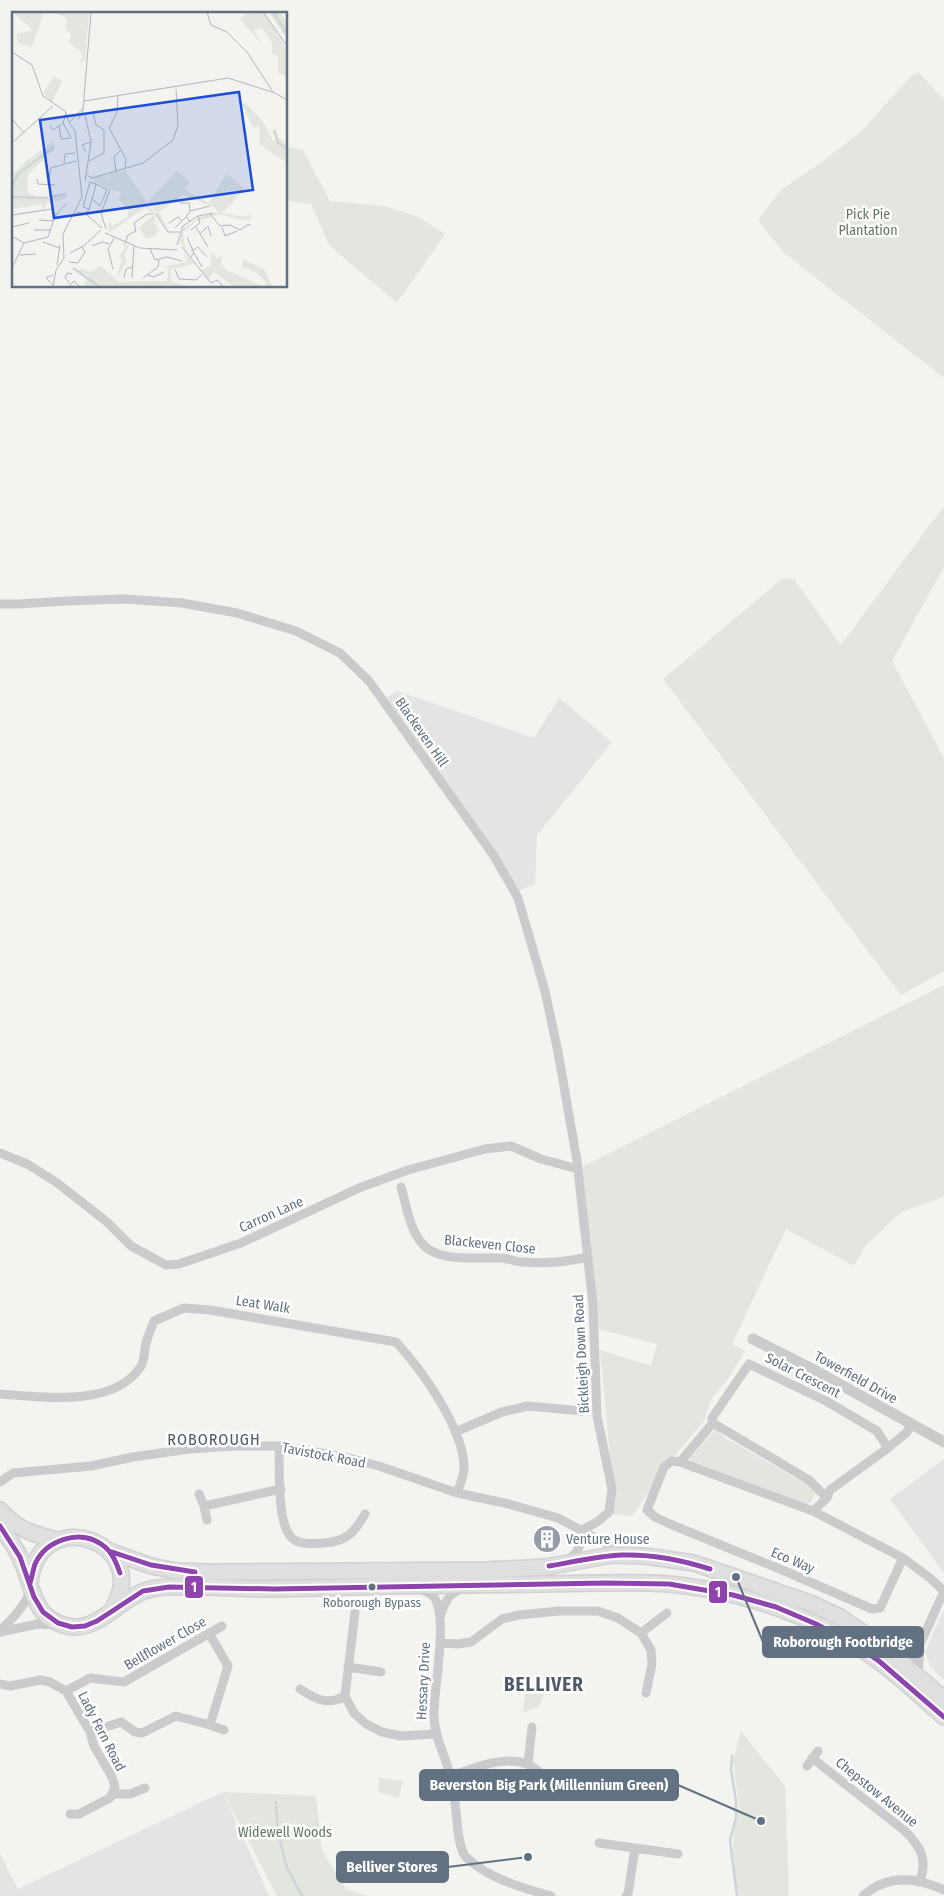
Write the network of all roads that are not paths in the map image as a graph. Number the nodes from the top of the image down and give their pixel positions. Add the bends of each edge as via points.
1 (0, 604) edge
2 (0, 1153) edge
3 (578, 1165) junction
4 (401, 1187) dead end
5 (588, 1257) junction
6 (753, 1339) dead end
7 (0, 1394) edge
8 (582, 1411) dead end
9 (713, 1423) junction
10 (911, 1425) junction
11 (455, 1432) junction
12 (944, 1442) edge
13 (279, 1446) junction
14 (888, 1448) junction
15 (676, 1461) junction
16 (0, 1482) edge
17 (281, 1490) junction
18 (457, 1493) junction
19 (199, 1494) dead end
20 (826, 1498) junction
21 (204, 1506) junction
22 (0, 1510) edge
23 (813, 1511) junction
24 (365, 1514) dead end
25 (207, 1520) dead end
26 (0, 1526) edge
27 (582, 1530) junction
28 (57, 1540) junction
29 (109, 1551) junction
30 (634, 1556) junction
31 (903, 1558) junction
32 (563, 1564) junction
33 (486, 1584) junction
34 (31, 1586) junction
35 (395, 1586) junction
36 (944, 1591) edge
37 (112, 1609) junction
38 (355, 1612) dead end
39 (668, 1613) dead end
40 (440, 1617) junction
41 (65, 1626) junction
42 (222, 1626) dead end
43 (0, 1631) edge
44 (209, 1633) junction
45 (641, 1633) junction
46 (440, 1643) junction
47 (920, 1644) junction
48 (887, 1649) junction
49 (348, 1667) junction
50 (381, 1672) dead end
51 (907, 1672) junction
52 (0, 1684) edge
53 (300, 1689) dead end
54 (66, 1691) junction
55 (646, 1693) dead end
56 (345, 1696) junction
57 (944, 1699) edge
58 (944, 1717) edge
59 (210, 1725) junction
60 (532, 1726) dead end
61 (224, 1730) dead end
62 (90, 1732) junction
63 (435, 1734) junction
64 (528, 1764) junction
65 (807, 1766) dead end
66 (451, 1776) junction
67 (583, 1780) dead end
68 (145, 1788) dead end
69 (113, 1794) junction
70 (70, 1814) dead end
71 (599, 1843) dead end
72 (635, 1848) junction
73 (678, 1854) dead end
74 (920, 1880) junction
75 (944, 1890) edge
76 (551, 1896) edge
77 (626, 1896) edge
78 (863, 1896) edge

1 - 3 street, Blackeven Hill via 124,599 182,603 236,613 296,630 340,653 369,681 494,856 518,898 545,991
2 - 3 street, Carron Lane via 27,1164 56,1182 131,1246 166,1265 179,1264 241,1243 359,1188 408,1170 485,1149 511,1146 541,1159
3 - 5 street, Bickleigh Down Road
4 - 5 street, Blackeven Close via 410,1221 428,1249 445,1255 521,1262 568,1262
5 - 27 street, Bickleigh Down Road via 597,1416 612,1489 609,1512
6 - 10 street, Towerfield Drive
7 - 11 street, Leat Walk via 75,1397 107,1392 126,1383 142,1364 154,1321 184,1308 210,1310 396,1342 428,1383
8 - 11 street via 528,1406 502,1412
9 - 14 street, Solar Crescent via 712,1418 749,1364 826,1401 877,1431
9 - 15 street
9 - 20 street via 809,1480
10 - 12 street, Towerfield Drive
10 - 14 street
11 - 18 street, Leat Walk via 465,1468
13 - 16 street, Tavistock Road via 189,1449 91,1466 13,1473
13 - 17 street
13 - 18 street, Tavistock Road via 379,1466
14 - 20 street via 830,1490
15 - 23 street
15 - 31 street, Eco Way via 664,1467 647,1510 663,1521 872,1610 880,1608
17 - 21 street
17 - 24 street via 286,1532 295,1541 310,1544 343,1539 355,1531
18 - 27 street, Tavistock Road via 558,1518
19 - 21 street
20 - 23 street
21 - 25 street
22 - 28 highway, Tavistock Road via 27,1532
23 - 31 street
26 - 34 highway via 21,1559
27 - 30 street, Tavistock Road via 617,1551
27 - 32 street via 576,1554
28 - 29 highway, Tavistock Road via 77,1536 88,1538
28 - 34 highway via 37,1558
29 - 32 highway, Tavistock Road via 151,1566 209,1572 488,1570
29 - 37 highway via 121,1578 120,1591
30 - 32 highway, Tavistock Road via 612,1555
30 - 48 highway, Tavistock Road via 694,1563 801,1600 840,1617
31 - 36 street
33 - 35 highway, Tavistock Road
33 - 40 street, Hessary Drive via 454,1592 445,1602
33 - 51 highway, Tavistock Road via 670,1584 744,1598 782,1610 836,1634
34 - 41 highway via 41,1612
34 - 43 street via 27,1600
35 - 37 highway, Tavistock Road via 155,1588 132,1595
35 - 40 street, Hessary Drive via 420,1589 432,1595
36 - 47 street
37 - 41 highway, Tavistock Road via 104,1618 90,1625
38 - 49 street
39 - 45 street
40 - 46 street, Hessary Drive
41 - 43 street via 38,1624
42 - 44 street, Bellflower Close
44 - 54 street, Bellflower Close via 124,1682 90,1678
44 - 59 street via 228,1666
45 - 46 street via 618,1618 598,1611 559,1611 502,1619 471,1642
45 - 55 street via 651,1650 652,1664
46 - 63 street, Hessary Drive
47 - 48 street
47 - 51 street
47 - 51 street
48 - 51 highway, Tavistock Road
49 - 50 street
49 - 56 street
51 - 57 highway, Tavistock Road
51 - 58 highway, Tavistock Road
52 - 54 street, Lady Fern Road via 10,1686 41,1680
53 - 56 street via 318,1700 338,1700
54 - 62 street, Lady Fern Road
56 - 63 street via 356,1715 382,1732 401,1736
59 - 61 street
59 - 62 street via 176,1716 142,1733 121,1722
60 - 64 street
62 - 69 street, Lady Fern Road via 94,1746 112,1777
63 - 66 street, Hessary Drive
64 - 66 street via 491,1764
64 - 67 street via 554,1777
65 - 74 street, Chepstow Avenue via 815,1755 917,1843 923,1864
66 - 76 street, Hessary Drive via 464,1855 481,1869
68 - 69 street, Lady Fern Road via 130,1794
69 - 70 street, Lady Fern Road via 79,1814
71 - 72 street
72 - 73 street
72 - 77 street
74 - 75 street
74 - 78 street via 890,1881

